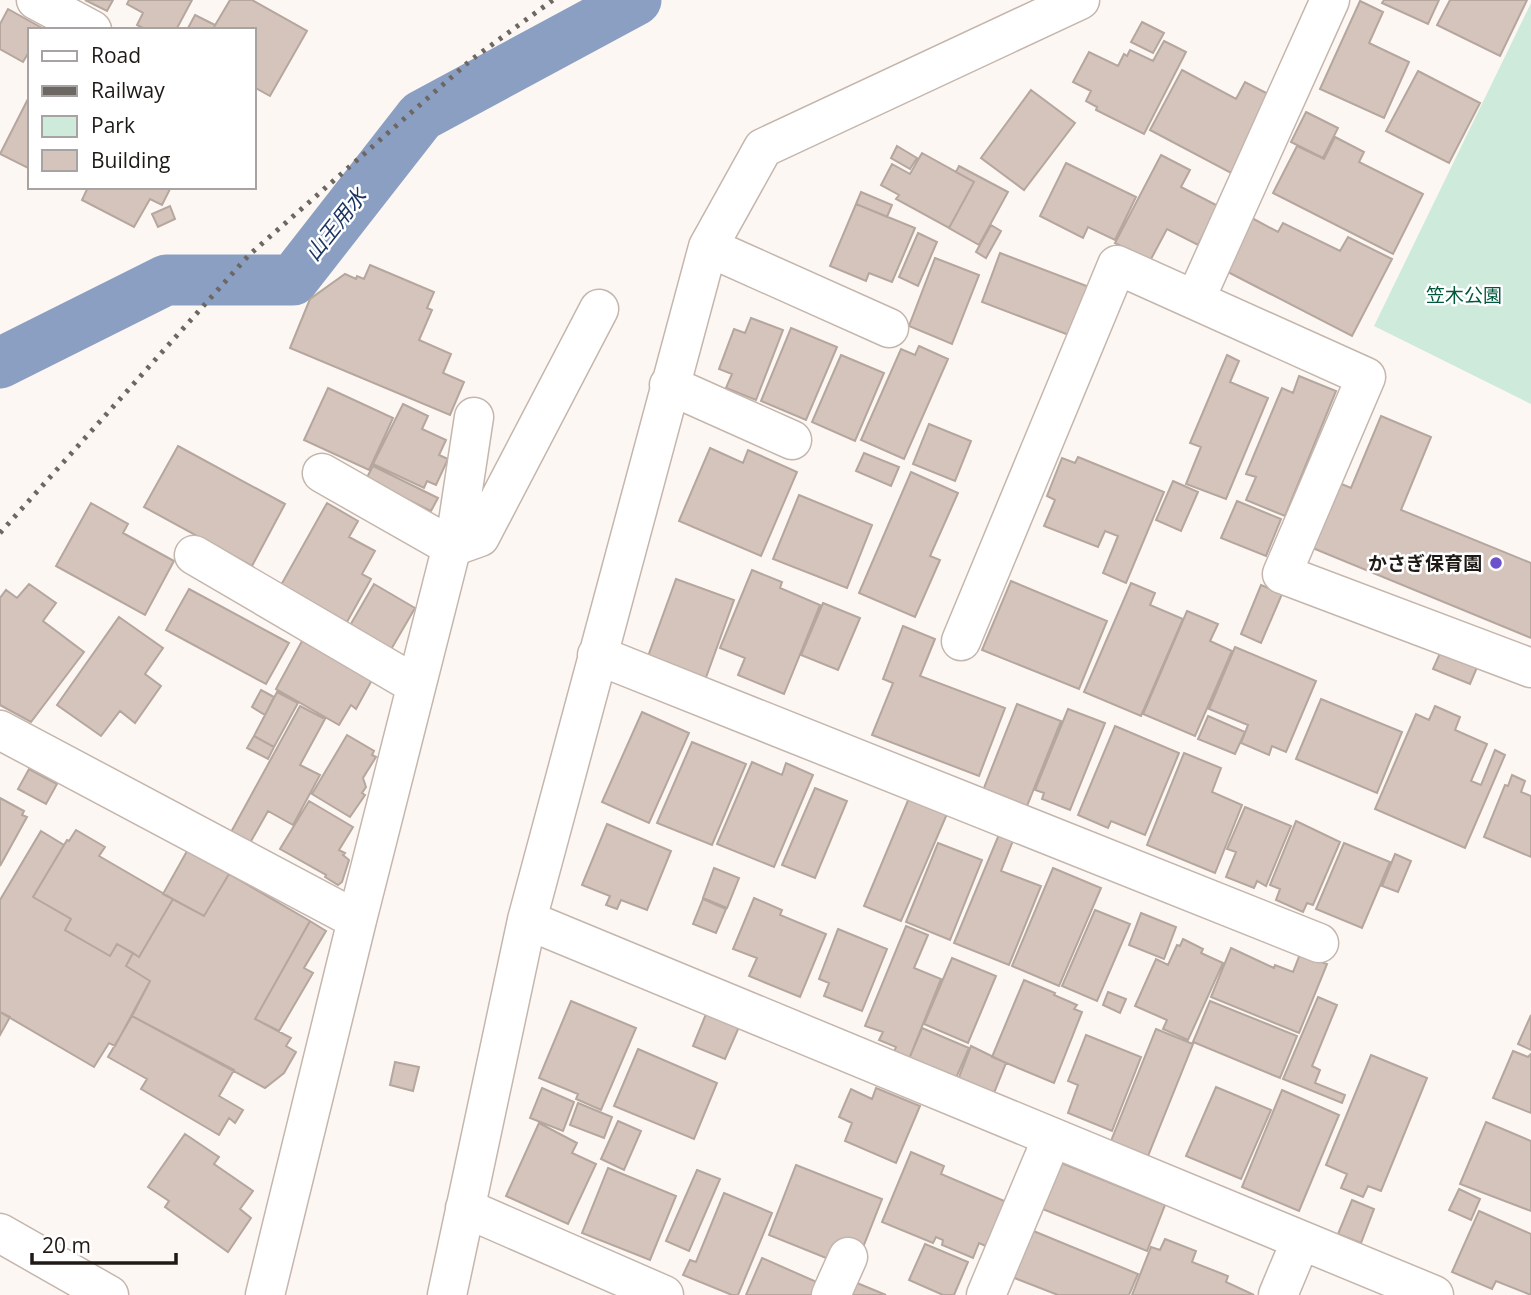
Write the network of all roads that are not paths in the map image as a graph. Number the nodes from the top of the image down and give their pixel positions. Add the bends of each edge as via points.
1 (36, 0) edge
2 (1080, 0) edge
3 (1330, 0) edge
4 (88, 28) edge
5 (708, 247) junction
6 (1195, 300) junction
7 (599, 309) dead end
8 (890, 328) dead end
9 (669, 384) junction
10 (474, 417) dead end
11 (792, 440) dead end
12 (322, 473) dead end
13 (452, 547) junction
14 (194, 555) dead end
15 (961, 641) dead end
16 (597, 655) junction
17 (1531, 668) edge
18 (416, 685) junction
19 (0, 730) edge
20 (357, 920) junction
21 (527, 920) junction
22 (1320, 943) dead end
23 (1052, 1138) junction
24 (465, 1208) junction
25 (0, 1233) edge
26 (1301, 1240) junction
27 (848, 1257) dead end
28 (109, 1295) edge
29 (265, 1295) edge
30 (447, 1295) edge
31 (664, 1295) edge
32 (831, 1295) edge
33 (986, 1295) edge
34 (1278, 1295) edge
35 (1434, 1295) edge

1 - 4 street
2 - 5 street via 763,148
3 - 6 street
5 - 8 street
5 - 9 street
6 - 15 street via 1116,265
6 - 17 street via 1366,377 1282,574
7 - 13 street via 480,537
9 - 11 street
9 - 16 street
10 - 13 street
12 - 13 street
13 - 18 street
14 - 18 street
16 - 21 street
16 - 22 street
18 - 20 street
19 - 20 street
20 - 29 street
21 - 23 street
21 - 24 street
23 - 26 street
23 - 33 street
24 - 30 street
24 - 31 street
25 - 28 street
26 - 34 street
26 - 35 street
27 - 32 street

